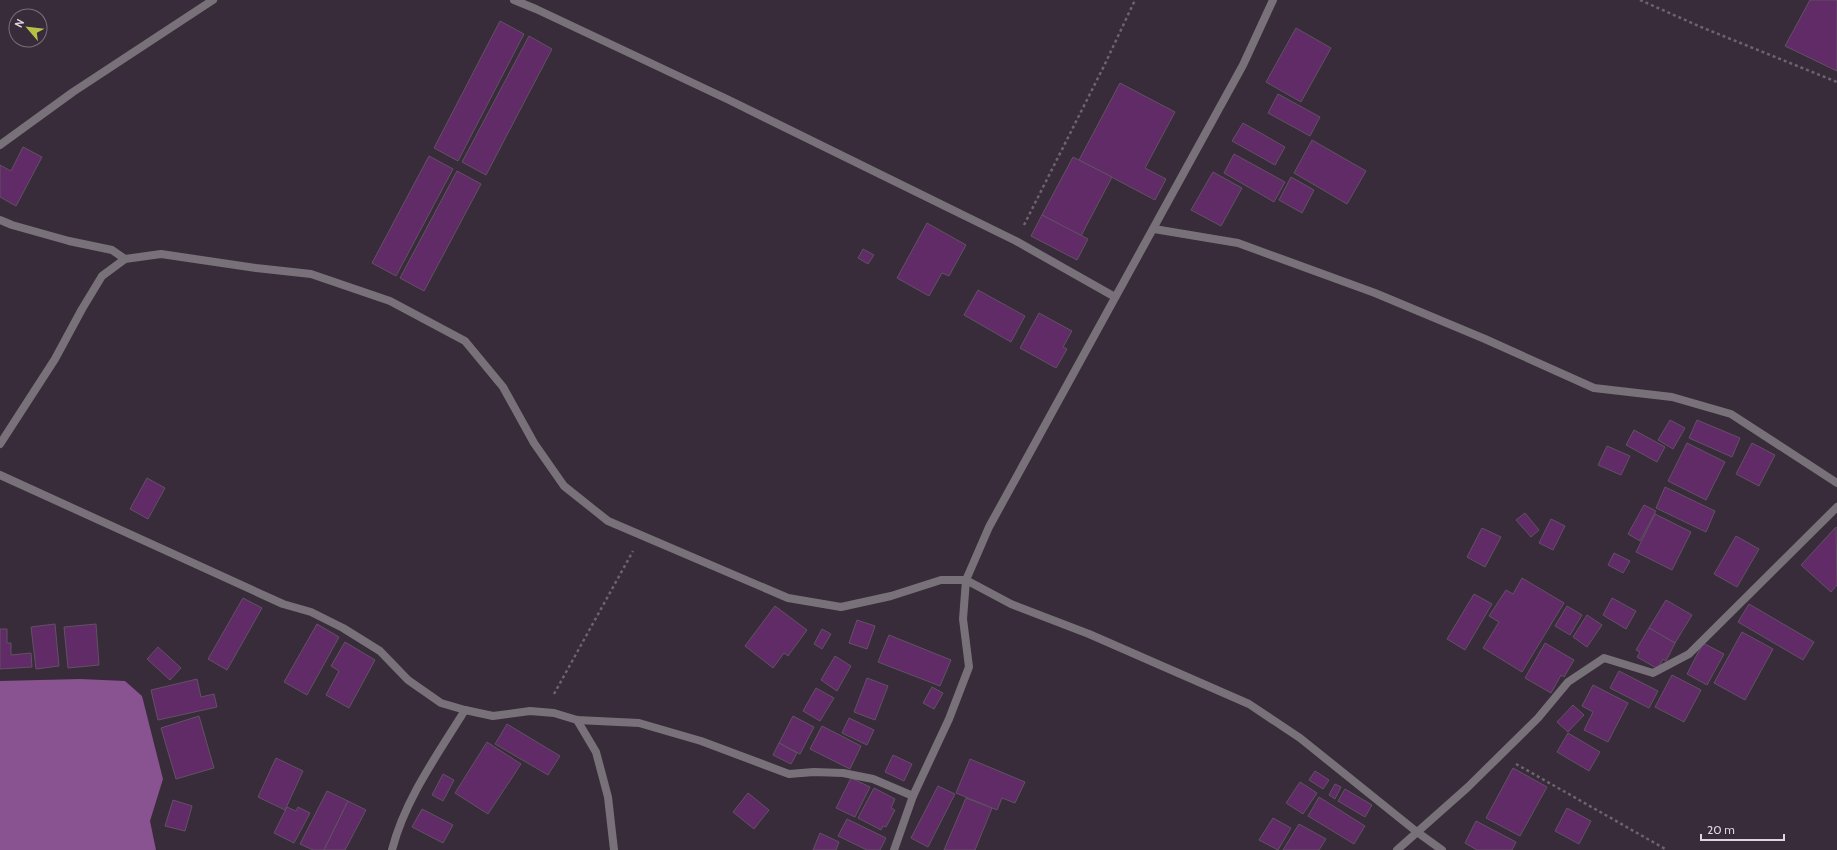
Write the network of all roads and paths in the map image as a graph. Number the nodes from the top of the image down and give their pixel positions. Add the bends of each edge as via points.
1 (213, 0) edge
2 (514, 0) edge
3 (1135, 0) edge
4 (1272, 0) edge
5 (1640, 0) edge
6 (1837, 82) edge
7 (0, 145) edge
8 (0, 220) edge
9 (1154, 229) junction
10 (1016, 241) junction
11 (125, 259) junction
12 (1115, 297) junction
13 (0, 444) edge
14 (0, 475) edge
15 (1837, 484) edge
16 (1837, 507) edge
17 (641, 536) junction
18 (966, 580) junction
19 (466, 710) junction
20 (544, 712) junction
21 (577, 720) junction
22 (1500, 755) junction
23 (913, 796) junction
24 (1417, 832) junction
25 (392, 850) edge
26 (614, 850) edge
27 (894, 850) edge
28 (1397, 850) edge
29 (1442, 850) edge
30 (1667, 850) edge

1 - 7 street via 73,92
2 - 10 street via 729,100
3 - 10 path
4 - 9 street via 1243,65
5 - 6 path
8 - 11 street via 69,241 112,250
9 - 12 street
9 - 15 street via 1238,243 1382,296 1594,388 1672,398 1731,414
10 - 12 street
11 - 13 street via 102,276 55,359
11 - 17 street via 160,254 311,274 390,301 465,341 503,387 534,443 564,486 608,521
12 - 18 street via 990,527
14 - 19 street via 283,604 311,612 343,628 380,651 408,680 441,703
16 - 22 street via 1689,654 1653,674 1604,658 1568,682 1538,718
17 - 18 street via 788,598 841,607 892,596 941,580
17 - 20 path
18 - 23 street via 963,619 969,667 949,719
18 - 24 street via 1011,604 1089,634 1250,704 1300,738
19 - 20 street via 493,716 530,711
19 - 25 street via 421,782 398,829
20 - 21 street
21 - 23 street via 639,723 701,741 789,774 843,773 873,779
21 - 26 street via 596,752 608,797
22 - 24 street
22 - 30 path
23 - 27 street
24 - 28 street
24 - 29 street

